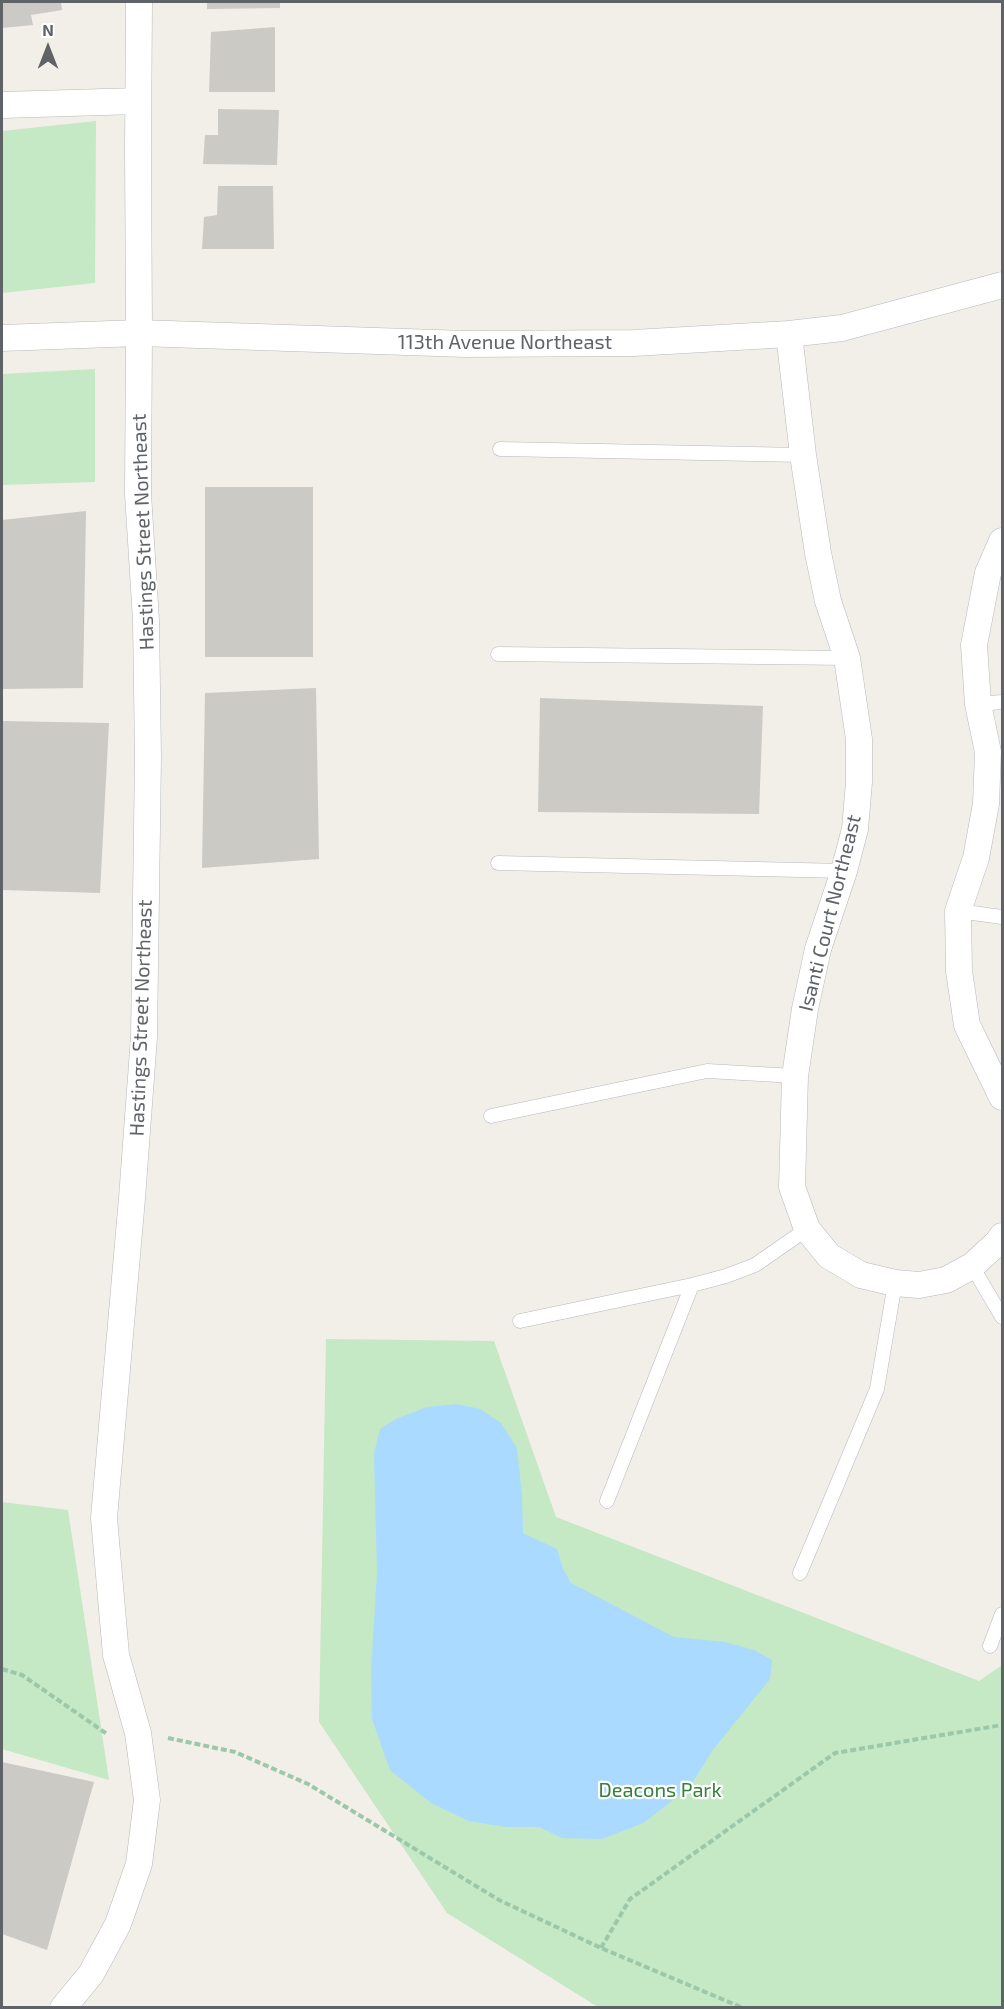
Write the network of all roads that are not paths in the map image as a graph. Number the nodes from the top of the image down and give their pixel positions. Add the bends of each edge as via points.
1 (140, 2) edge
2 (138, 101) junction
3 (2, 105) edge
4 (1002, 285) edge
5 (140, 333) junction
6 (789, 334) junction
7 (2, 338) edge
8 (500, 449) dead end
9 (803, 455) junction
10 (1002, 541) edge
11 (498, 654) dead end
12 (847, 658) junction
13 (990, 703) edge
14 (498, 863) dead end
15 (844, 871) junction
16 (958, 911) junction
17 (1002, 916) edge
18 (795, 1076) junction
19 (1002, 1097) edge
20 (491, 1116) dead end
21 (807, 1229) junction
22 (1002, 1236) edge
23 (972, 1266) junction
24 (895, 1283) junction
25 (692, 1285) junction
26 (1002, 1317) edge
27 (520, 1321) dead end
28 (607, 1501) dead end
29 (800, 1573) dead end
30 (1002, 1614) edge
31 (990, 1646) dead end
32 (63, 2007) edge

1 - 2 street, Hastings Street Northeast
2 - 3 street
2 - 5 street, Hastings Street Northeast
4 - 6 street, 113th Avenue Northeast via 842,328
5 - 6 street, 113th Avenue Northeast via 466,344 634,343
5 - 7 street, 113th Avenue Northeast
5 - 32 street, Hastings Street Northeast via 138,494 146,620 148,757 144,1037 104,1518 116,1655 138,1733 147,1800 140,1864 118,1924 91,1974
6 - 9 street, Isanti Court Northeast
8 - 9 lane
9 - 12 street, Isanti Court Northeast via 828,601
10 - 13 street via 988,573 974,645
11 - 12 lane
12 - 15 street, Isanti Court Northeast via 859,739 859,782 855,829
13 - 16 street via 986,804 976,858
14 - 15 lane
15 - 18 street, Isanti Court Northeast via 818,949
16 - 17 lane
16 - 19 street via 959,971 967,1025
18 - 20 lane via 707,1071
18 - 21 street, Isanti Court Northeast via 792,1187
21 - 24 street, Isanti Court Northeast via 829,1256 861,1275
21 - 25 lane via 754,1265
22 - 23 street, Isanti Court Northeast
23 - 24 street, Isanti Court Northeast via 946,1280 920,1285
23 - 26 lane
24 - 29 lane via 877,1389
25 - 27 lane
25 - 28 lane
30 - 31 lane

